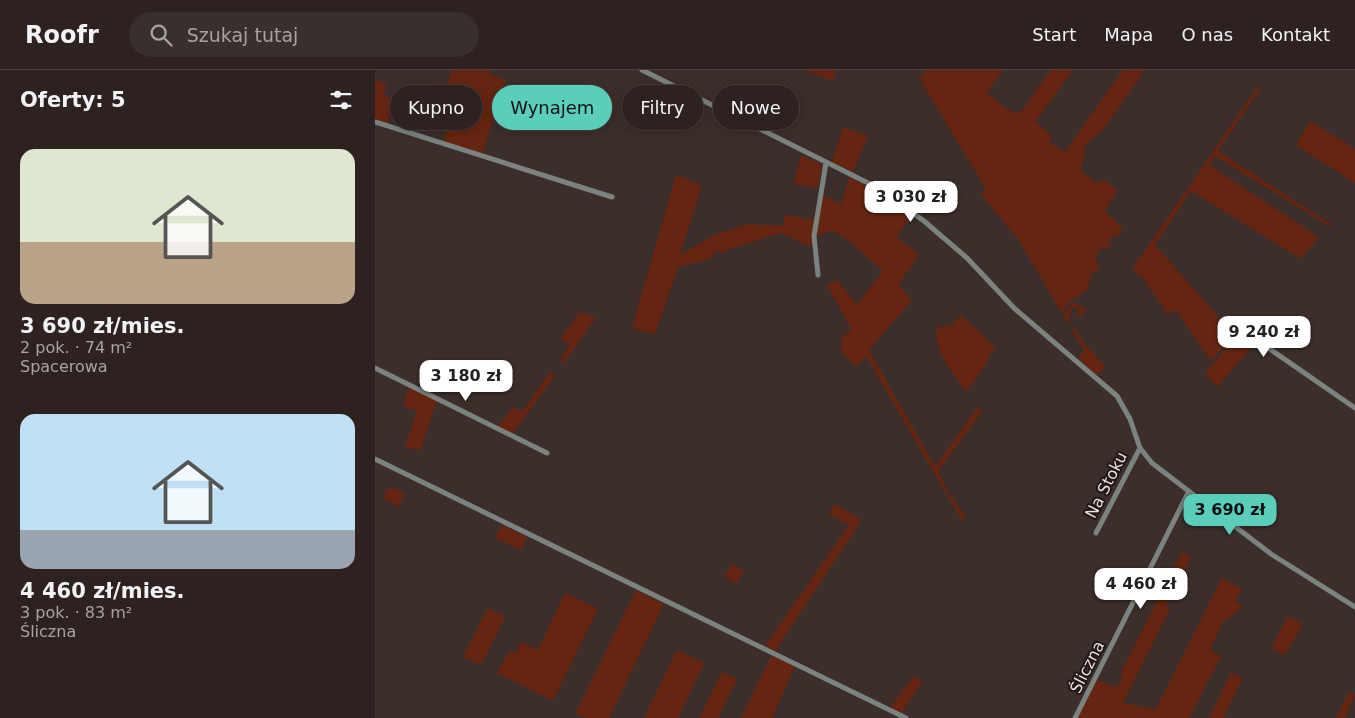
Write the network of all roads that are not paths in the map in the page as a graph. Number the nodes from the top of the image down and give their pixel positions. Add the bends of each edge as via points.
1 (642, 70) edge
2 (375, 122) edge
3 (826, 163) junction
4 (612, 197) dead end
5 (817, 275) dead end
6 (1241, 329) dead end
7 (375, 368) edge
8 (1355, 408) edge
9 (1140, 448) junction
10 (547, 453) dead end
11 (375, 459) edge
12 (1188, 493) junction
13 (1096, 533) dead end
14 (1355, 607) edge
15 (906, 718) edge
16 (1075, 718) edge

1 - 3 street
2 - 4 street
3 - 5 street via 814,236
3 - 9 street via 898,200 967,258 1014,308 1117,396 1130,419
6 - 8 street
7 - 10 street
9 - 12 street via 1152,463
9 - 13 street, Na Stoku
11 - 15 street
12 - 14 street via 1271,554
12 - 16 street, Śliczna

